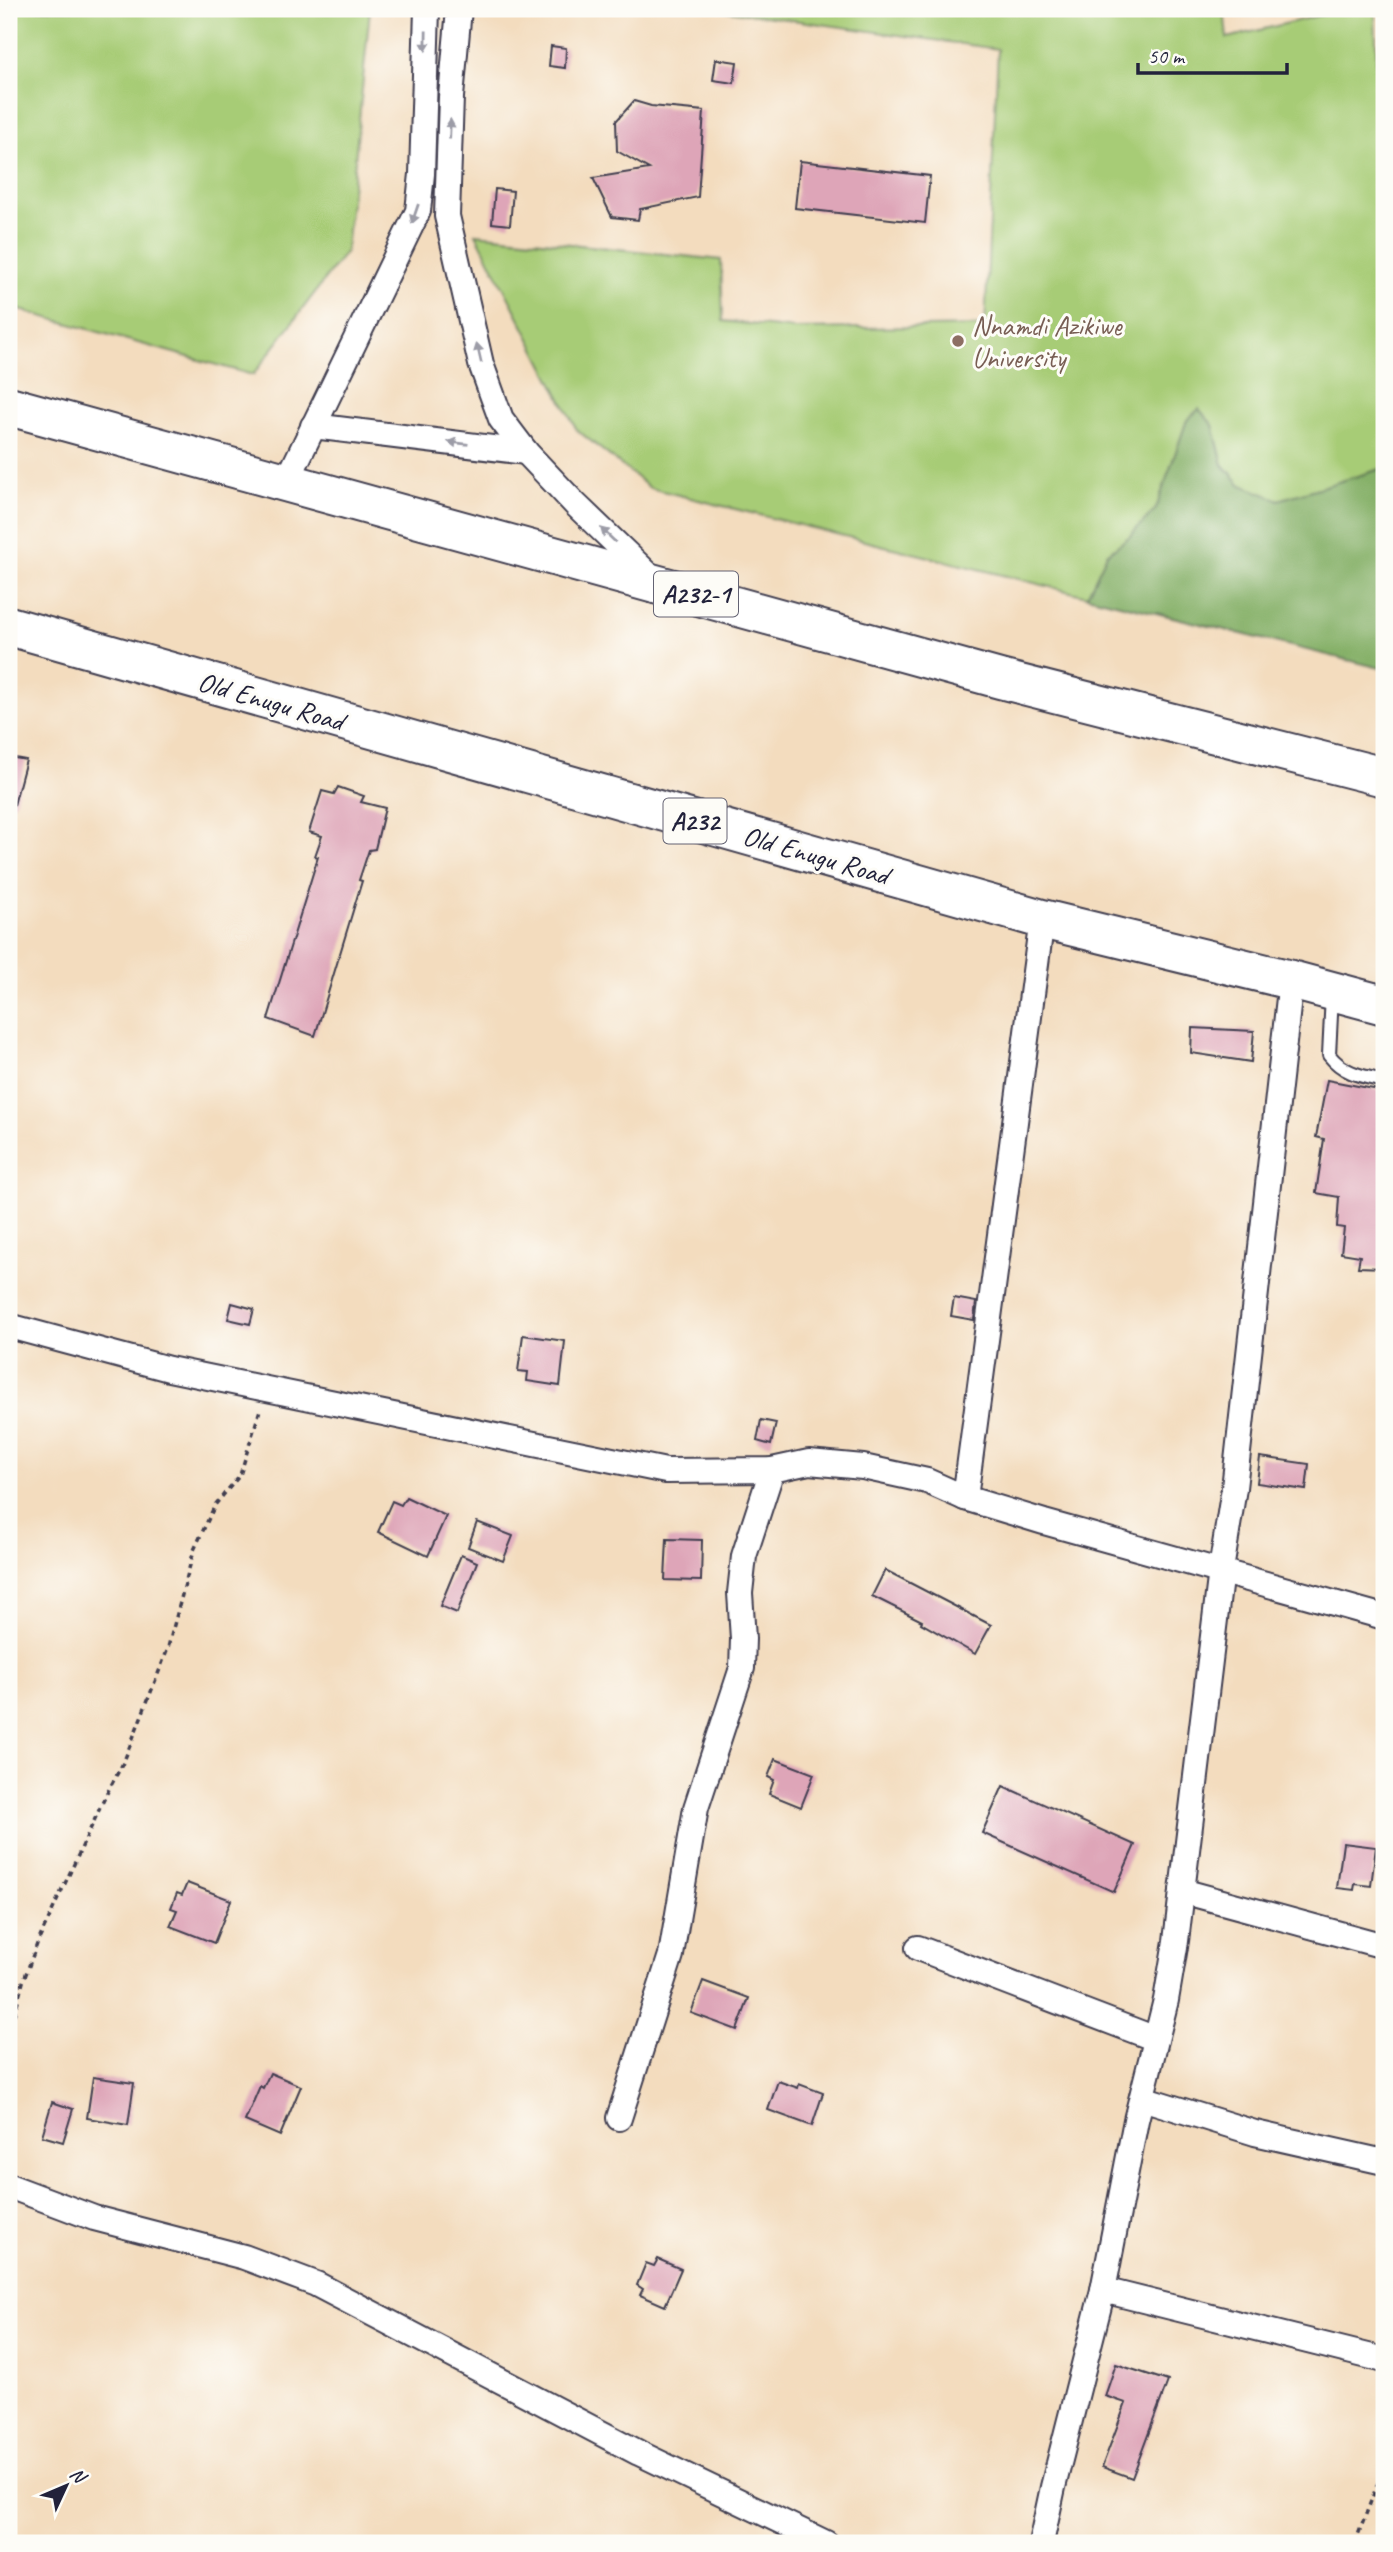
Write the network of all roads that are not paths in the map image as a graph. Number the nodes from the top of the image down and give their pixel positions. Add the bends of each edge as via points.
1 (427, 9) edge
2 (459, 9) edge
3 (9, 406) edge
4 (313, 426) junction
5 (526, 452) junction
6 (286, 481) junction
7 (657, 583) junction
8 (9, 626) edge
9 (1384, 777) edge
10 (1041, 919) junction
11 (1291, 980) junction
12 (1332, 991) junction
13 (1384, 1005) edge
14 (1384, 1081) edge
15 (9, 1326) edge
16 (772, 1470) junction
17 (965, 1498) junction
18 (1221, 1570) junction
19 (1384, 1617) edge
20 (1182, 1891) junction
21 (1384, 1946) edge
22 (918, 1948) dead end
23 (1156, 2039) junction
24 (1142, 2098) junction
25 (619, 2118) dead end
26 (1384, 2162) edge
27 (9, 2186) edge
28 (1103, 2290) junction
29 (1384, 2360) edge
30 (826, 2543) edge
31 (1041, 2543) edge

1 -> 4 street via 418,211
5 -> 2 street via 501,419 481,364 447,216
3 - 6 main road, A232-1
5 -> 4 street
4 - 6 street
7 -> 5 street
6 - 7 main road, A232-1
7 - 9 main road, A232-1 via 1000,679
8 - 10 main road, Old Enugu Road / A232
10 - 11 main road, Old Enugu Road / A232
10 - 17 street
11 - 12 main road, Old Enugu Road / A232
11 - 18 street
12 - 13 main road, Old Enugu Road / A232
12 - 14 lane via 1329,1055 1348,1072
15 - 16 street via 169,1369 666,1471
16 - 17 street via 809,1462 863,1468 926,1481
16 - 25 street via 744,1556 742,1668 696,1808 671,1955
17 - 18 street
18 - 19 street
18 - 20 street
20 - 21 street
20 - 23 street
22 - 23 street
23 - 24 street
24 - 26 street via 1255,2133
24 - 28 street
27 - 30 street via 94,2218 244,2257 317,2284 639,2453
28 - 29 street
28 - 31 street

